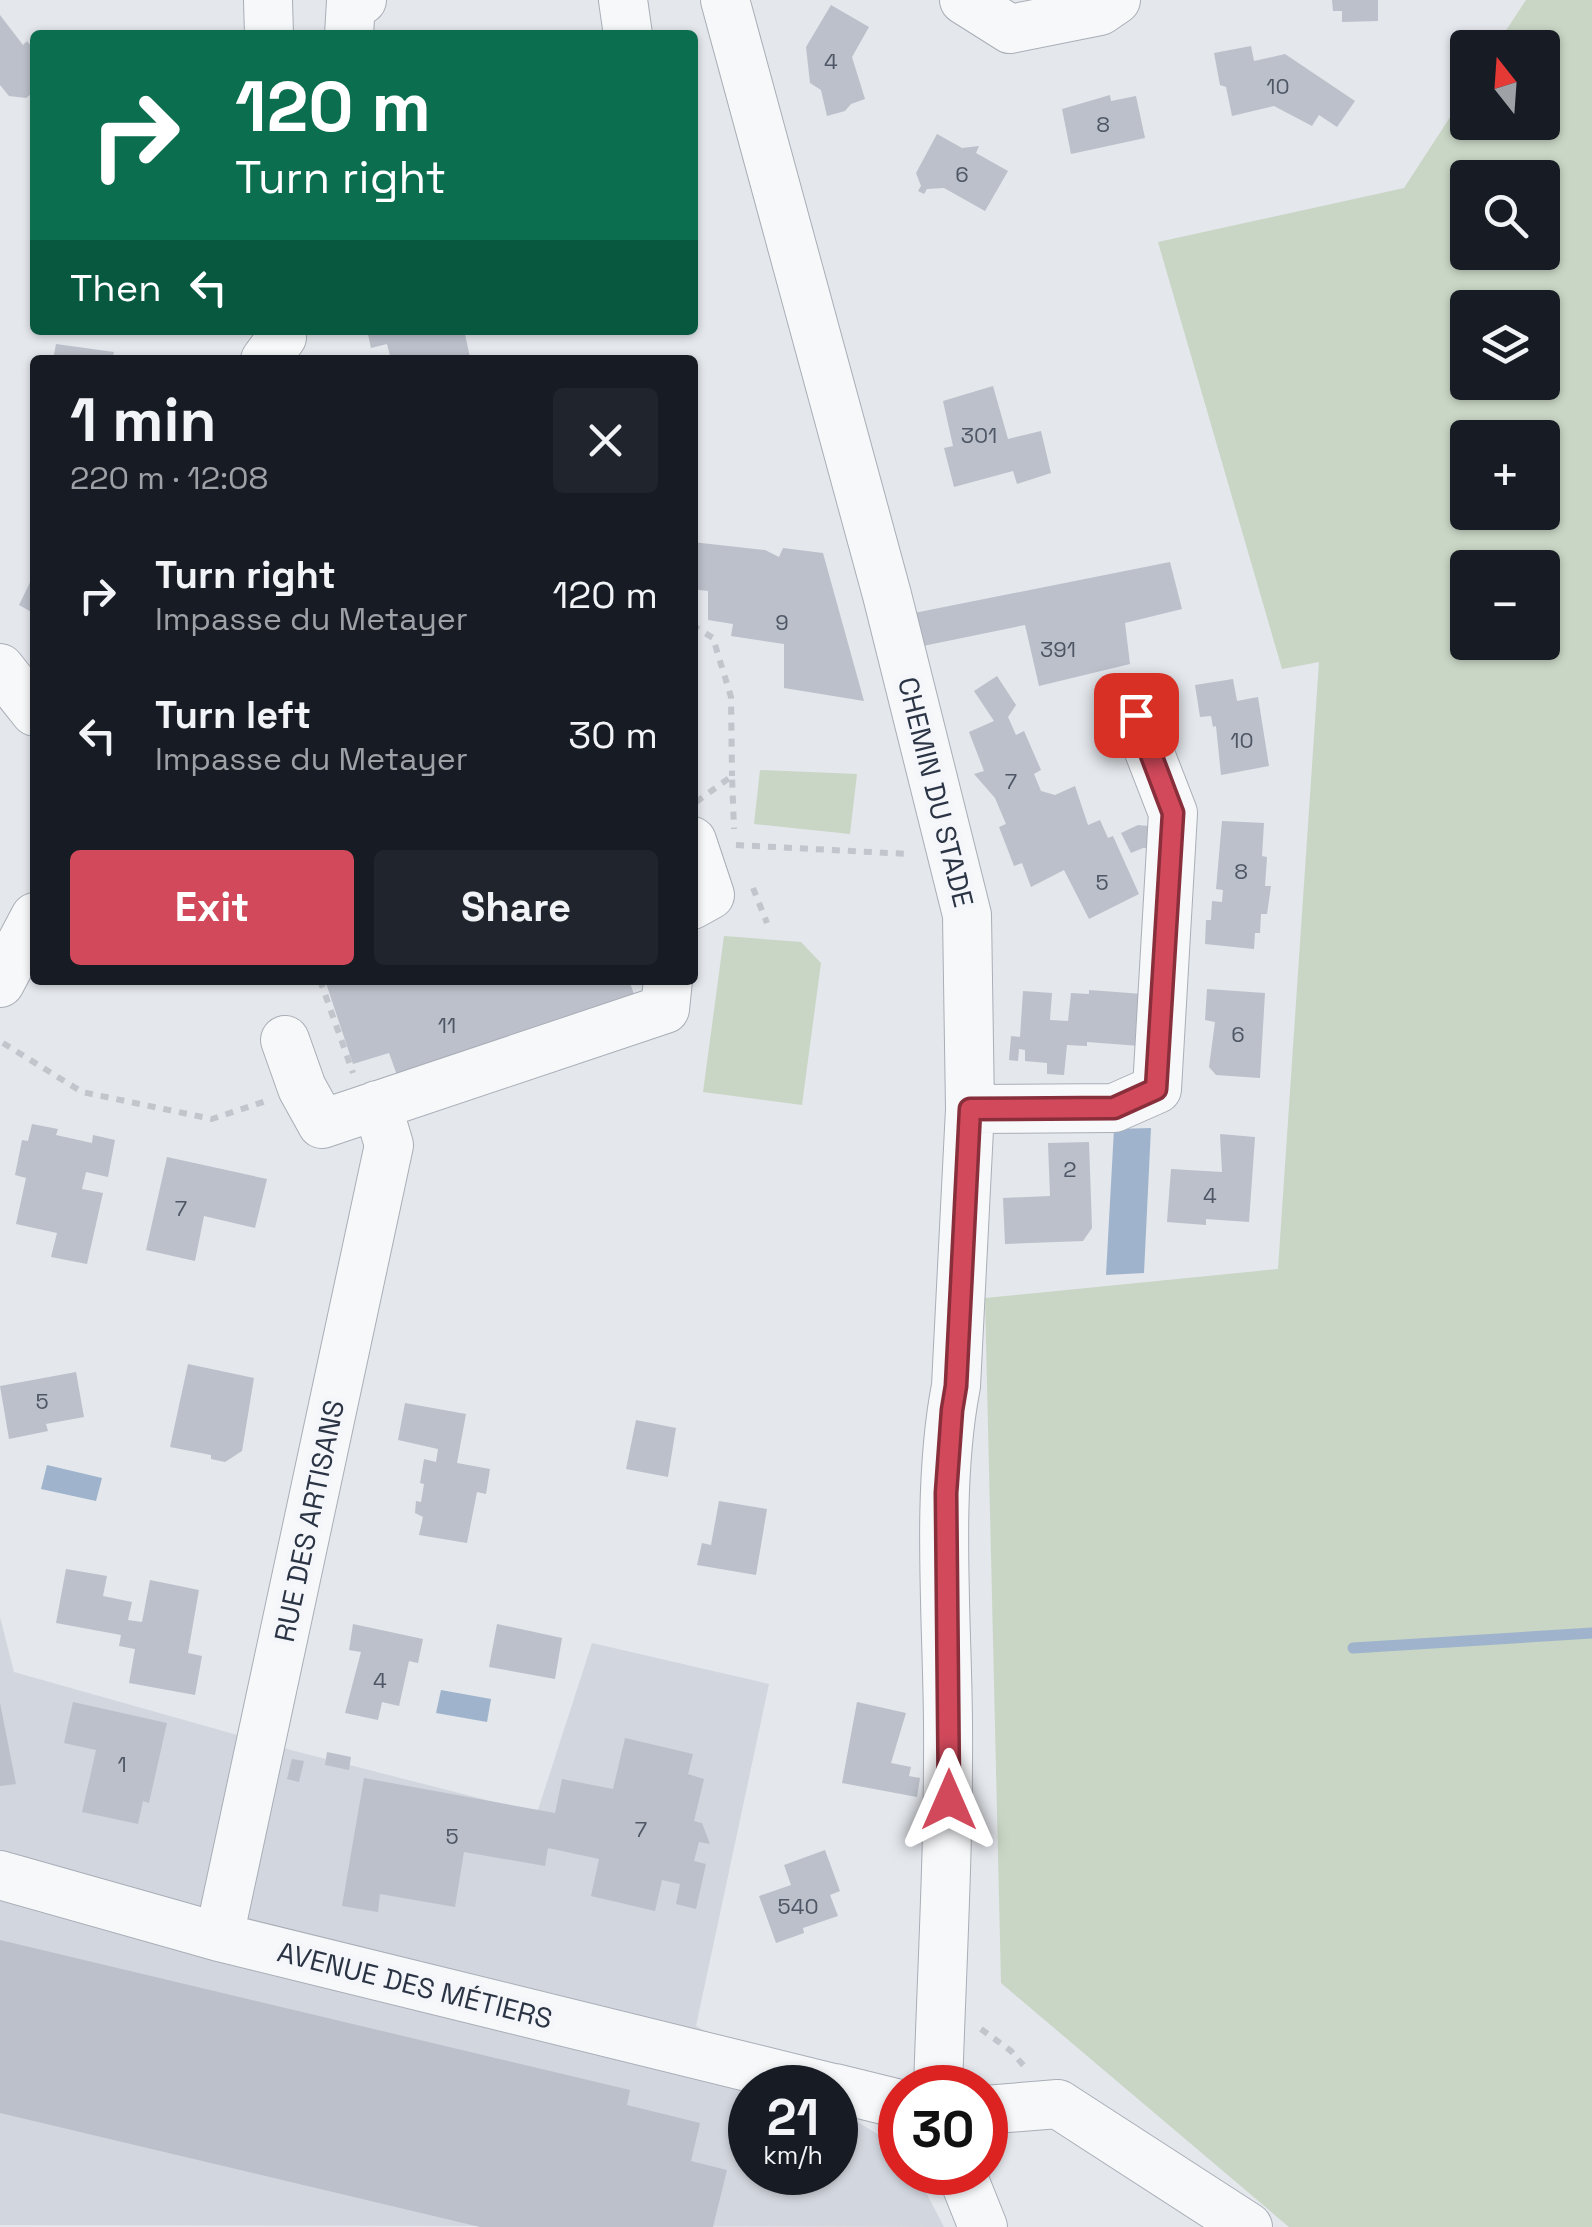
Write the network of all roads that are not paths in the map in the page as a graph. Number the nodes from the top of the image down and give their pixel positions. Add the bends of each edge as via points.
1 (268, 0) edge
2 (362, 0) edge
3 (623, 0) edge
4 (724, 0) edge
5 (964, 0) edge
6 (1116, 0) edge
7 (269, 30) edge
8 (350, 30) edge
9 (627, 30) edge
10 (280, 335) edge
11 (268, 355) edge
12 (0, 668) edge
13 (30, 706) edge
14 (1136, 715) dead end
15 (714, 843) edge
16 (698, 901) edge
17 (30, 926) edge
18 (0, 983) edge
19 (667, 985) edge
20 (285, 1040) dead end
21 (377, 1106) junction
22 (970, 1109) junction
23 (0, 1875) edge
24 (220, 1937) junction
25 (740, 2065) edge
26 (939, 2065) edge
27 (1008, 2108) edge
28 (971, 2195) edge
29 (984, 2227) edge
30 (1248, 2227) edge

1 - 7 street
2 - 8 street via 350,1
3 - 9 street
4 - 22 street, CHEMIN DU STADE via 967,915
5 - 6 street via 1010,29 1100,11
10 - 11 street
12 - 13 street
14 - 22 street via 1173,813 1156,1089 1114,1108
15 - 16 street via 710,894
17 - 18 street
19 - 21 street via 665,1009
20 - 21 street via 322,1124
21 - 24 street, RUE DES ARTISANS via 389,1145
22 - 26 street, CHEMIN DU STADE via 946,1493 949,1800
23 - 24 street, AVENUE DES MÉTIERS
24 - 25 street, AVENUE DES MÉTIERS
27 - 30 street via 1058,2104
28 - 29 street

